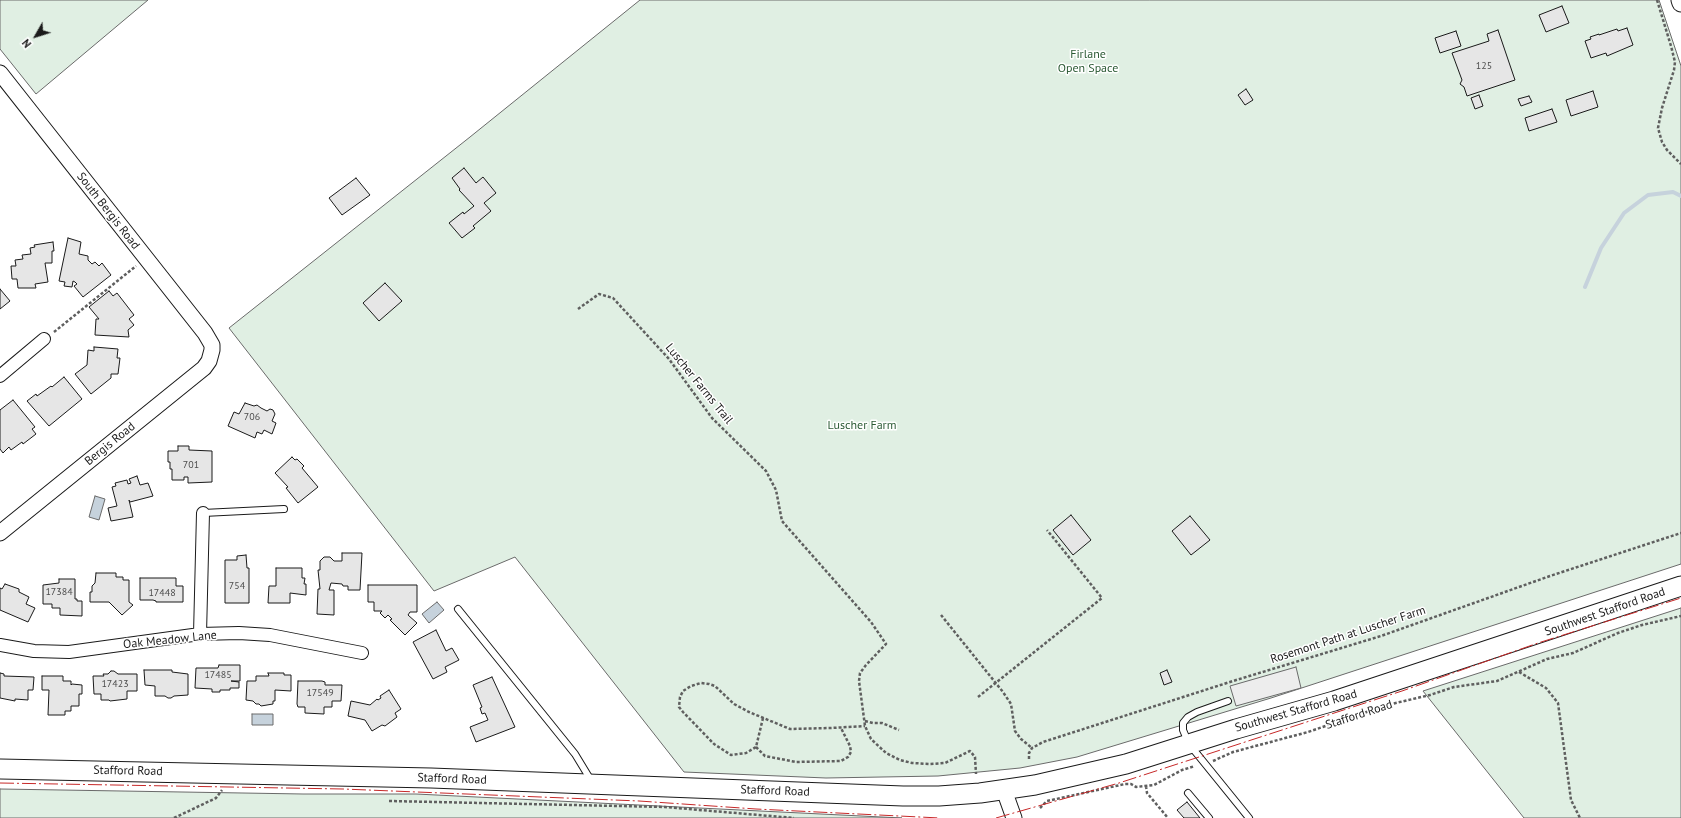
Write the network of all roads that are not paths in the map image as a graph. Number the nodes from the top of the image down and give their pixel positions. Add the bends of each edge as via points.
1 (1680, 0) edge
2 (1681, 3) edge
3 (0, 73) edge
4 (44, 339) road end
5 (212, 350) joint
6 (0, 376) edge
7 (284, 509) dead end
8 (203, 513) joint
9 (0, 533) edge
10 (1681, 586) edge
11 (458, 609) dead end
12 (200, 634) junction
13 (0, 646) edge
14 (362, 653) dead end
15 (1228, 701) dead end
16 (1189, 744) junction
17 (0, 768) edge
18 (594, 785) junction
19 (1004, 790) junction
20 (1188, 792) dead end
21 (903, 796) joint
22 (1014, 818) edge
23 (1209, 818) edge
24 (1249, 818) edge

1 - 2 main road
3 - 5 street, South Bergis Road via 205,333 212,344
4 - 6 street
5 - 9 street, Bergis Road via 204,368
7 - 8 lane
8 - 12 street
10 - 16 main road, Southwest Stafford Road via 1386,684
11 - 18 lane via 575,754
12 - 13 street, Oak Meadow Lane via 69,652 34,651
12 - 14 street, Oak Meadow Lane via 270,635
15 - 16 lane via 1188,717 1183,723 1183,730
16 - 19 main road, Southwest Stafford Road via 1100,771
16 - 24 lane
17 - 18 main road, Stafford Road via 224,772
18 - 21 main road, Stafford Road
19 - 21 main road, Southwest Stafford Road via 939,796
19 - 22 street
20 - 23 lane

